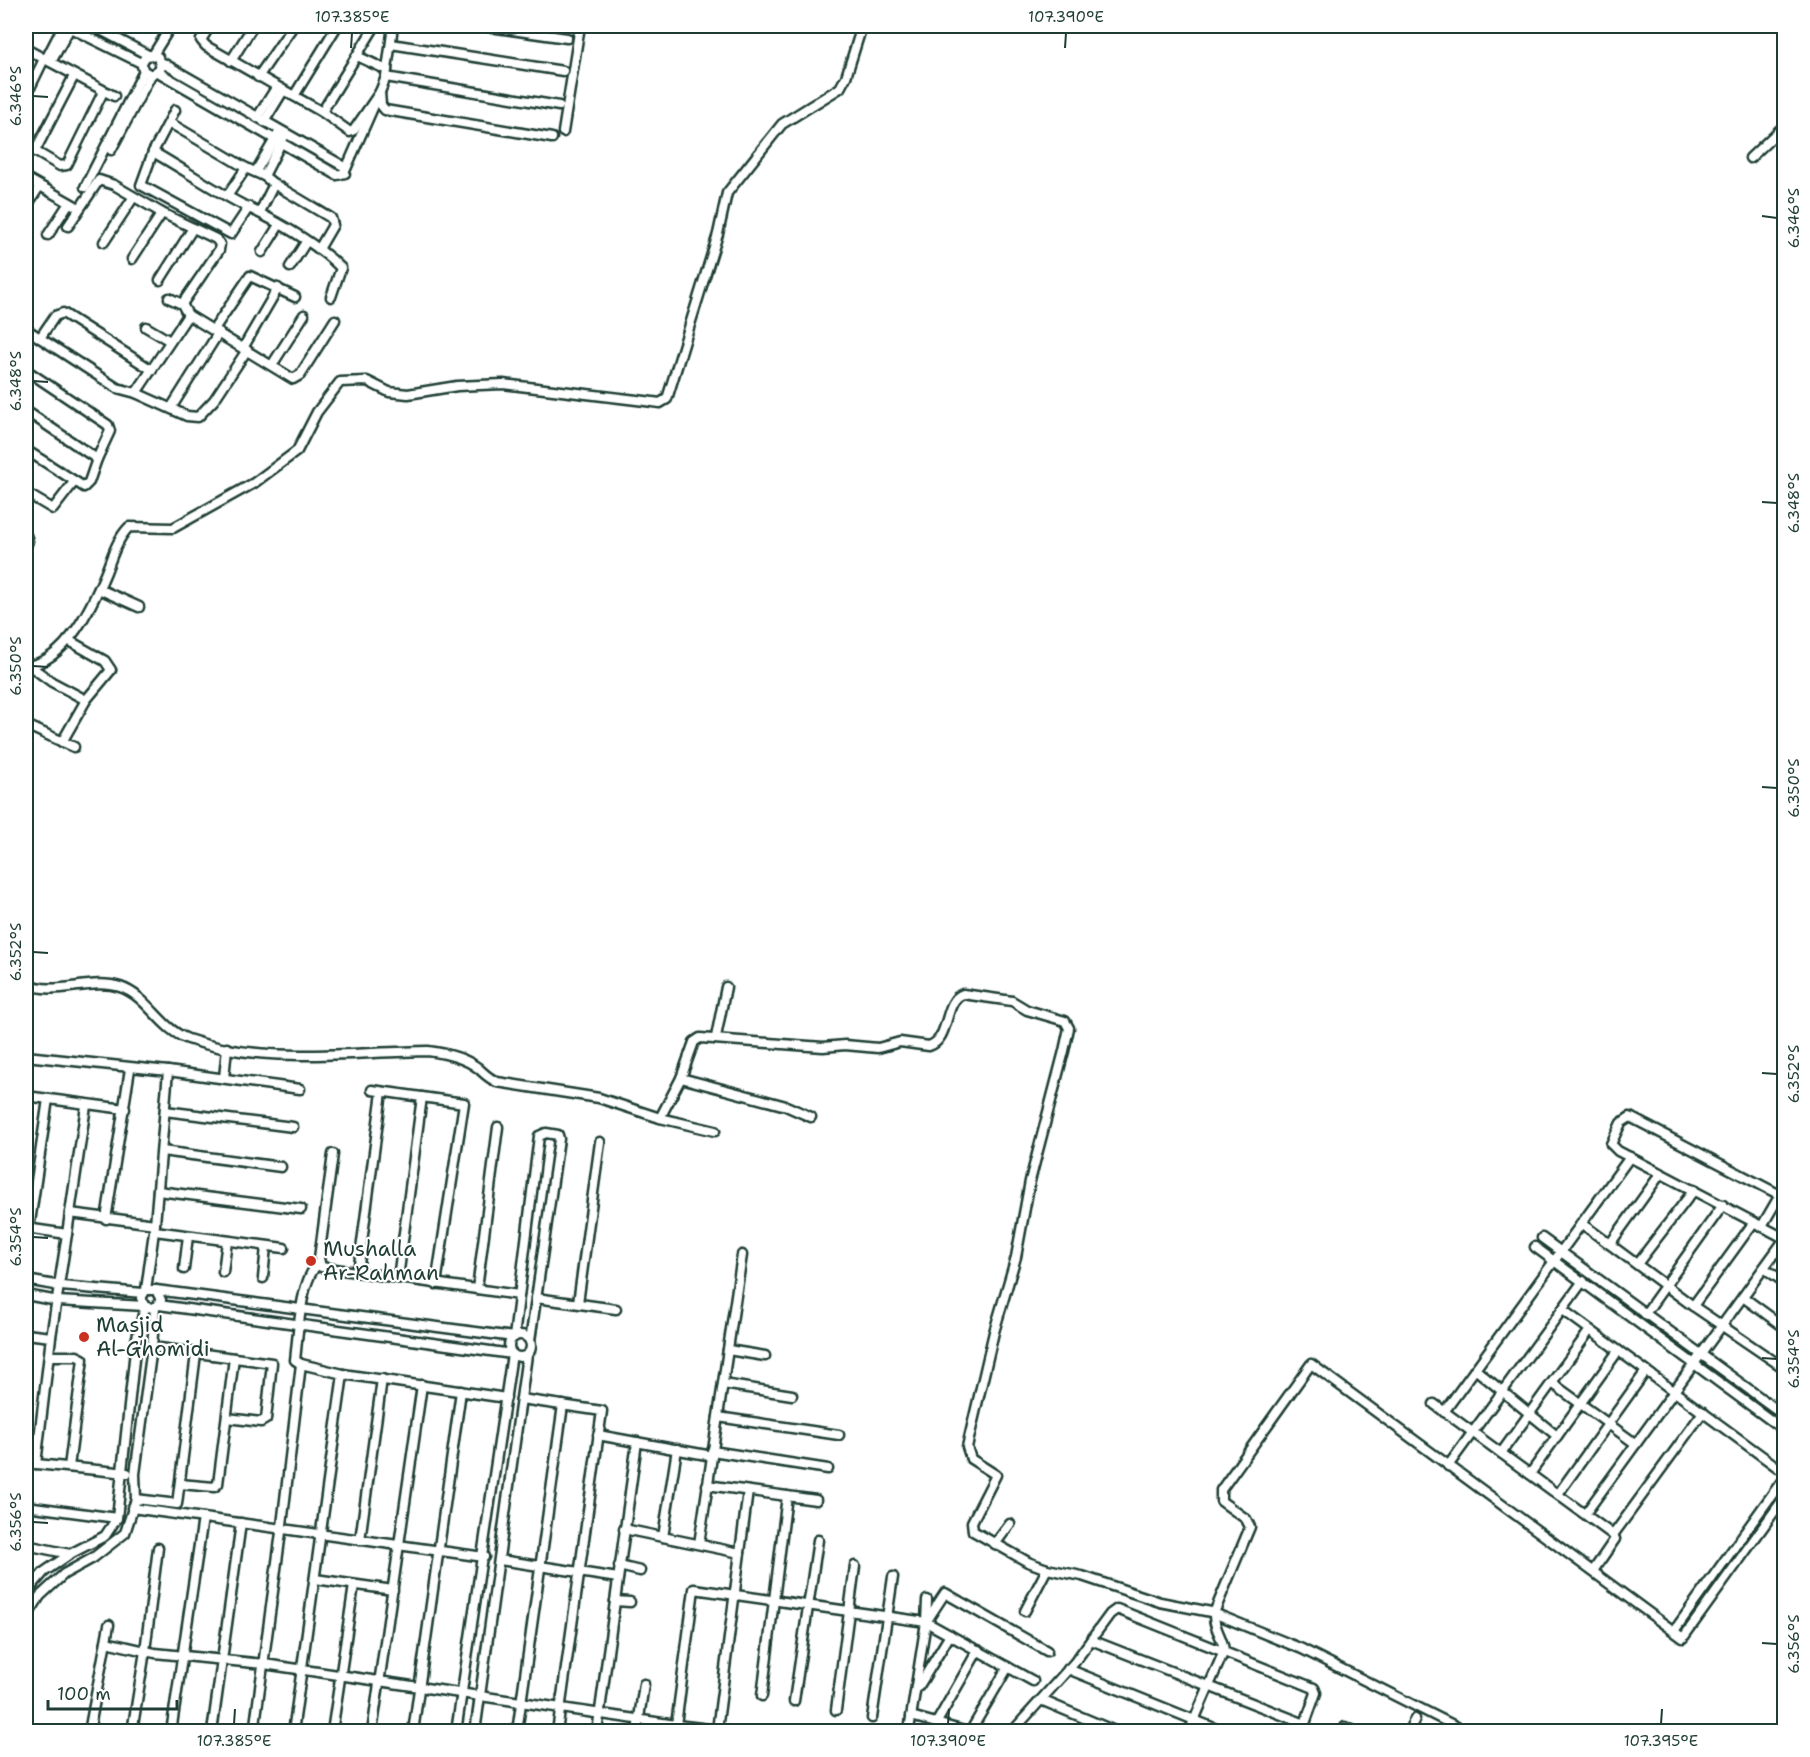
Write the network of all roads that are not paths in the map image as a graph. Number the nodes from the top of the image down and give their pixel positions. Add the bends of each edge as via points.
1 (67, 26) edge
2 (93, 26) edge
3 (171, 26) edge
4 (210, 26) edge
5 (253, 26) edge
6 (293, 26) edge
7 (337, 26) edge
8 (375, 26) edge
9 (393, 26) edge
10 (483, 26) edge
11 (580, 26) edge
12 (862, 26) edge
13 (567, 38) dead end
14 (391, 44) junction
15 (26, 49) edge
16 (151, 55) junction
17 (357, 56) junction
18 (47, 60) junction
19 (231, 61) junction
20 (161, 62) junction
21 (148, 70) junction
22 (563, 71) dead end
23 (387, 74) junction
24 (74, 76) junction
25 (258, 77) junction
26 (279, 90) junction
27 (103, 92) junction
28 (380, 92) junction
29 (26, 96) edge
30 (114, 96) dead end
31 (294, 96) junction
32 (559, 106) dead end
33 (175, 110) dead end
34 (322, 112) junction
35 (261, 120) junction
36 (170, 123) junction
37 (1785, 126) edge
38 (563, 132) dead end
39 (280, 136) junction
40 (552, 138) dead end
41 (26, 146) edge
42 (111, 150) dead end
43 (35, 151) junction
44 (153, 152) junction
45 (1750, 158) dead end
46 (246, 168) junction
47 (260, 173) junction
48 (26, 178) edge
49 (274, 184) junction
50 (39, 187) junction
51 (85, 188) dead end
52 (228, 195) junction
53 (133, 198) junction
54 (69, 203) junction
55 (26, 207) edge
56 (249, 207) junction
57 (79, 208) junction
58 (260, 212) junction
59 (162, 213) junction
60 (279, 225) junction
61 (68, 226) dead end
62 (193, 228) junction
63 (48, 235) dead end
64 (104, 242) dead end
65 (306, 242) junction
66 (319, 249) junction
67 (262, 252) dead end
68 (132, 259) dead end
69 (290, 267) dead end
70 (160, 280) dead end
71 (278, 288) junction
72 (295, 297) dead end
73 (331, 297) dead end
74 (169, 298) dead end
75 (182, 304) junction
76 (188, 315) junction
77 (304, 315) dead end
78 (335, 320) dead end
79 (146, 327) dead end
80 (26, 329) edge
81 (216, 330) junction
82 (40, 338) junction
83 (170, 341) junction
84 (245, 349) junction
85 (272, 364) junction
86 (26, 370) edge
87 (152, 370) junction
88 (135, 393) junction
89 (171, 408) junction
90 (26, 411) edge
91 (26, 450) edge
92 (97, 459) junction
93 (74, 482) junction
94 (26, 493) edge
95 (26, 536) edge
96 (26, 546) edge
97 (99, 589) junction
98 (139, 607) dead end
99 (68, 640) junction
100 (28, 666) edge
101 (86, 700) junction
102 (26, 725) edge
103 (62, 742) junction
104 (74, 747) dead end
105 (26, 983) edge
106 (726, 987) dead end
107 (716, 1037) junction
108 (227, 1048) junction
109 (26, 1056) edge
110 (130, 1069) junction
111 (168, 1071) junction
112 (224, 1078) junction
113 (681, 1078) junction
114 (300, 1089) dead end
115 (372, 1090) dead end
116 (382, 1092) junction
117 (26, 1096) edge
118 (422, 1097) junction
119 (48, 1100) junction
120 (86, 1106) junction
121 (124, 1109) junction
122 (165, 1111) junction
123 (812, 1117) dead end
124 (660, 1118) junction
125 (293, 1127) dead end
126 (498, 1127) dead end
127 (715, 1131) dead end
128 (600, 1142) dead end
129 (162, 1150) junction
130 (333, 1154) dead end
131 (1630, 1157) junction
132 (281, 1167) dead end
133 (1661, 1173) junction
134 (1694, 1190) junction
135 (158, 1191) junction
136 (1782, 1196) edge
137 (1723, 1205) junction
138 (301, 1209) dead end
139 (70, 1213) junction
140 (106, 1219) junction
141 (1581, 1223) junction
142 (1758, 1224) junction
143 (27, 1228) edge
144 (155, 1228) junction
145 (68, 1234) junction
146 (188, 1236) junction
147 (1542, 1238) dead end
148 (1785, 1239) edge
149 (227, 1241) junction
150 (1610, 1244) junction
151 (266, 1246) junction
152 (1535, 1247) dead end
153 (284, 1248) dead end
154 (1560, 1251) junction
155 (742, 1255) dead end
156 (1554, 1260) junction
157 (319, 1263) junction
158 (1637, 1264) junction
159 (1764, 1268) junction
160 (184, 1269) dead end
161 (224, 1272) dead end
162 (358, 1272) junction
163 (263, 1278) dead end
164 (398, 1278) junction
165 (26, 1280) edge
166 (1582, 1281) junction
167 (1785, 1282) edge
168 (436, 1284) junction
169 (61, 1286) junction
170 (1666, 1286) junction
171 (90, 1289) junction
172 (477, 1289) junction
173 (148, 1291) junction
174 (26, 1295) edge
175 (519, 1295) junction
176 (1743, 1297) junction
177 (536, 1298) junction
178 (58, 1301) junction
179 (89, 1303) junction
180 (578, 1303) junction
181 (1693, 1306) junction
182 (144, 1307) junction
183 (157, 1307) junction
184 (616, 1309) dead end
185 (296, 1310) junction
186 (1563, 1310) junction
187 (1645, 1314) junction
188 (299, 1324) junction
189 (1724, 1324) junction
190 (436, 1325) junction
191 (1785, 1327) edge
192 (1590, 1330) junction
193 (26, 1334) edge
194 (51, 1337) junction
195 (514, 1337) junction
196 (530, 1341) junction
197 (434, 1343) junction
198 (152, 1347) junction
199 (728, 1350) junction
200 (1618, 1351) junction
201 (196, 1354) junction
202 (512, 1354) junction
203 (527, 1355) junction
204 (1701, 1355) junction
205 (50, 1356) junction
206 (765, 1356) dead end
207 (234, 1358) junction
208 (301, 1364) junction
209 (1694, 1365) junction
210 (1785, 1368) edge
211 (1475, 1369) junction
212 (1646, 1371) junction
213 (343, 1374) junction
214 (382, 1379) junction
215 (1552, 1383) junction
216 (723, 1384) junction
217 (422, 1385) junction
218 (461, 1391) junction
219 (1503, 1392) junction
220 (1675, 1392) junction
221 (792, 1395) dead end
222 (506, 1398) junction
223 (520, 1399) junction
224 (1581, 1403) junction
225 (1434, 1404) dead end
226 (563, 1405) junction
227 (504, 1412) junction
228 (1444, 1412) junction
229 (1702, 1412) junction
230 (1530, 1414) junction
231 (1784, 1414) edge
232 (519, 1415) junction
233 (718, 1417) junction
234 (227, 1419) junction
235 (1608, 1423) junction
236 (1785, 1430) edge
237 (1473, 1432) junction
238 (598, 1435) junction
239 (840, 1435) dead end
240 (1557, 1436) junction
241 (637, 1442) junction
242 (1636, 1444) junction
243 (677, 1449) junction
244 (712, 1453) junction
245 (1501, 1453) junction
246 (26, 1463) edge
247 (36, 1464) junction
248 (1448, 1466) junction
249 (69, 1467) junction
250 (828, 1469) dead end
251 (123, 1472) junction
252 (1785, 1472) edge
253 (135, 1473) junction
254 (1530, 1474) junction
255 (1785, 1478) edge
256 (180, 1484) junction
257 (707, 1485) junction
258 (748, 1491) junction
259 (1557, 1494) junction
260 (787, 1496) junction
261 (1785, 1498) edge
262 (136, 1499) junction
263 (816, 1500) dead end
264 (26, 1506) edge
265 (132, 1508) junction
266 (1585, 1514) junction
267 (117, 1518) junction
268 (203, 1518) junction
269 (241, 1523) junction
270 (1010, 1524) dead end
271 (282, 1529) junction
272 (624, 1529) junction
273 (321, 1535) junction
274 (1613, 1535) junction
275 (663, 1537) junction
276 (360, 1540) junction
277 (818, 1540) dead end
278 (699, 1544) junction
279 (995, 1544) junction
280 (26, 1545) edge
281 (399, 1546) junction
282 (158, 1548) dead end
283 (438, 1551) junction
284 (740, 1553) junction
285 (70, 1554) junction
286 (484, 1557) junction
287 (500, 1560) junction
288 (538, 1566) junction
289 (619, 1566) junction
290 (855, 1566) dead end
291 (1047, 1569) junction
292 (640, 1571) dead end
293 (1593, 1571) junction
294 (577, 1572) junction
295 (893, 1577) dead end
296 (618, 1578) junction
297 (315, 1579) junction
298 (354, 1585) junction
299 (27, 1589) edge
300 (393, 1590) junction
301 (45, 1591) junction
302 (734, 1594) junction
303 (615, 1600) junction
304 (773, 1600) junction
305 (927, 1600) dead end
306 (630, 1602) dead end
307 (809, 1603) junction
308 (849, 1610) junction
309 (1025, 1611) dead end
310 (1214, 1614) junction
311 (887, 1616) junction
312 (26, 1618) edge
313 (926, 1622) junction
314 (109, 1625) dead end
315 (1674, 1631) junction
316 (610, 1634) junction
317 (621, 1635) dead end
318 (950, 1635) junction
319 (1091, 1640) junction
320 (106, 1642) junction
321 (978, 1650) junction
322 (144, 1651) junction
323 (1047, 1651) dead end
324 (1224, 1651) junction
325 (183, 1656) junction
326 (223, 1660) junction
327 (264, 1664) junction
328 (1008, 1667) junction
329 (1068, 1669) junction
330 (303, 1670) junction
331 (340, 1676) junction
332 (379, 1681) junction
333 (1033, 1681) dead end
334 (644, 1684) dead end
335 (1208, 1685) junction
336 (419, 1688) junction
337 (915, 1691) junction
338 (461, 1693) junction
339 (480, 1696) junction
340 (762, 1696) dead end
341 (1041, 1700) junction
342 (794, 1701) dead end
343 (520, 1703) junction
344 (560, 1708) junction
345 (836, 1710) dead end
346 (600, 1714) junction
347 (912, 1716) junction
348 (872, 1718) dead end
349 (639, 1719) junction
350 (1415, 1719) dead end
351 (1194, 1720) junction
352 (937, 1722) junction
353 (1448, 1722) junction
354 (676, 1728) edge
355 (1304, 1728) edge
356 (717, 1730) edge
357 (909, 1730) dead end
358 (89, 1731) edge
359 (132, 1731) edge
360 (171, 1731) edge
361 (212, 1731) edge
362 (254, 1731) edge
363 (293, 1731) edge
364 (332, 1731) edge
365 (372, 1731) edge
366 (413, 1731) edge
367 (456, 1731) edge
368 (475, 1731) edge
369 (517, 1731) edge
370 (557, 1731) edge
371 (597, 1731) edge
372 (637, 1731) edge
373 (727, 1731) edge
374 (969, 1731) edge
375 (1016, 1731) edge
376 (1116, 1731) edge
377 (1189, 1731) edge
378 (1224, 1731) edge
379 (1408, 1731) edge
380 (1444, 1731) edge
381 (1467, 1731) edge

1 - 18 street
1 - 21 street
2 - 16 street
3 - 16 street
4 - 19 street via 202,43
5 - 19 street
6 - 25 street
7 - 31 street
8 - 17 street
9 - 14 street
10 - 13 street
11 - 38 street
12 - 97 street via 840,88 782,124 727,193 667,399 660,403 645,402 503,384 461,385 408,394 389,392 368,381 340,382 317,412 297,451 263,477 173,528 129,527
14 - 22 street
14 - 23 street
15 - 18 street
16 - 20 street
16 - 21 street
17 - 23 street
17 - 34 street
18 - 24 street
18 - 29 street
19 - 25 street
20 - 21 street
20 - 35 street
21 - 39 street
21 - 42 street
21 - 51 street
23 - 28 street
23 - 32 street
24 - 27 street
24 - 43 street
25 - 26 street
26 - 31 street
26 - 35 street
27 - 30 street
27 - 43 street via 67,165 60,166
28 - 34 street via 352,131
28 - 39 street via 346,169
28 - 40 street via 385,110
31 - 34 street
33 - 36 street
35 - 39 street
36 - 44 street
36 - 46 street
37 - 45 street
39 - 47 street
41 - 43 street
44 - 52 street
44 - 56 street via 141,185 231,234
46 - 47 street
46 - 52 street
47 - 49 street
48 - 50 street
49 - 58 street
49 - 66 street via 332,219 333,225
50 - 54 street
50 - 55 street
52 - 56 street
53 - 57 street via 99,180
53 - 59 street
53 - 64 street
54 - 57 street
54 - 63 street
56 - 58 street
57 - 61 street
58 - 60 street
59 - 62 street
59 - 68 street
60 - 65 street
60 - 67 street
62 - 70 street
62 - 75 street via 220,246
65 - 66 street
65 - 69 street
66 - 73 street via 341,268
71 - 72 street
71 - 81 street via 250,276
71 - 84 street
74 - 75 street
75 - 76 street
76 - 81 street
76 - 83 street
77 - 85 street
78 - 85 street via 297,378 287,376
79 - 83 street
80 - 82 street
81 - 84 street
81 - 89 street
82 - 87 street via 55,316 63,313
82 - 88 street via 117,388
83 - 87 street
84 - 85 street
84 - 89 street via 202,415 187,416
86 - 92 street via 99,419 110,431
87 - 88 street
88 - 89 street
90 - 92 street
91 - 93 street
92 - 93 street via 88,486
93 - 94 street via 53,509
95 - 96 street
97 - 98 street
97 - 99 street
99 - 100 street via 47,660
99 - 101 street via 111,667 111,673
100 - 101 street
101 - 103 street
102 - 103 street
103 - 104 street
105 - 108 street via 47,988 119,986 176,1034
106 - 107 street
107 - 113 street via 694,1042
107 - 279 street via 823,1047 878,1048 900,1042 929,1046 940,1037 956,1000 963,994 1012,1001 1067,1023 1068,1033 1030,1181 1016,1257 967,1447 971,1458 996,1475 972,1525 975,1534
108 - 112 street
108 - 124 street via 307,1054 445,1053 477,1067 497,1082 599,1098
109 - 110 street
110 - 111 street
110 - 121 street
111 - 112 street
111 - 122 street
112 - 114 street
113 - 123 street via 786,1106
113 - 124 street
115 - 116 street
116 - 118 street
116 - 162 street
117 - 119 street
118 - 164 street
118 - 168 street via 464,1103
119 - 120 street
119 - 143 street
120 - 121 street
120 - 139 street
121 - 140 street
122 - 125 street
122 - 129 street
124 - 127 street
126 - 172 street
128 - 180 street
129 - 132 street
129 - 135 street
130 - 157 street
131 - 133 street
131 - 136 street via 1611,1144 1621,1123 1630,1117
131 - 141 street
133 - 134 street
133 - 150 street
134 - 137 street
134 - 158 street
135 - 138 street
135 - 144 street
136 - 142 street
137 - 142 street
137 - 170 street
139 - 140 street
139 - 145 street
140 - 144 street
141 - 150 street
141 - 154 street
142 - 148 street
142 - 181 street
143 - 145 street
144 - 146 street
144 - 173 street
145 - 169 street
146 - 149 street
146 - 160 street
147 - 154 street
148 - 159 street
149 - 151 street
149 - 161 street
150 - 158 street
151 - 153 street
151 - 163 street
152 - 156 street
154 - 156 street
154 - 187 street
155 - 199 street
156 - 166 street
156 - 211 street
157 - 162 street via 321,1267
157 - 185 street
158 - 170 street
159 - 167 street
159 - 176 street
162 - 164 street
164 - 168 street
165 - 169 street
166 - 186 street
166 - 209 street
168 - 172 street
169 - 171 street
169 - 178 street
170 - 181 street
170 - 187 street
171 - 173 street
171 - 179 street
172 - 175 street
173 - 182 street
173 - 183 street via 160,1294
173 - 185 street
174 - 178 street
175 - 177 street via 540,1136 550,1133 559,1138
175 - 195 street
176 - 189 street
176 - 191 street
177 - 180 street
177 - 196 street
178 - 179 street
178 - 194 street
179 - 182 street
180 - 184 street
181 - 189 street
182 - 183 street
182 - 251 street via 136,1341
183 - 188 street
183 - 198 street
185 - 188 street
185 - 190 street
186 - 192 street
186 - 219 street
187 - 204 street
188 - 197 street
188 - 208 street via 295,1360
189 - 204 street
189 - 210 street
190 - 195 street
190 - 197 street
192 - 200 street
192 - 215 street
193 - 194 street
194 - 205 street
195 - 196 street via 524,1336
195 - 202 street via 509,1346
196 - 203 street
197 - 202 street
198 - 201 street
198 - 253 street
199 - 206 street
199 - 216 street
200 - 212 street
200 - 224 street
201 - 207 street
201 - 256 street
202 - 203 street
202 - 222 street
203 - 223 street
204 - 209 street
204 - 231 street
205 - 247 street
205 - 249 street via 83,1359
207 - 234 street
207 - 234 street via 272,1363 271,1386 264,1421
208 - 213 street
208 - 271 street
209 - 220 street
209 - 236 street
211 - 219 street
211 - 228 street
212 - 220 street
212 - 235 street
213 - 214 street
213 - 273 street
214 - 217 street
214 - 276 street
215 - 224 street
215 - 230 street
216 - 221 street
216 - 233 street
217 - 218 street
217 - 281 street
218 - 222 street
218 - 283 street
219 - 230 street
219 - 237 street
220 - 229 street
220 - 242 street
222 - 227 street
223 - 226 street
223 - 232 street
224 - 235 street
224 - 240 street
225 - 228 street
226 - 238 street via 602,1411
226 - 288 street
227 - 232 street
227 - 286 street
228 - 237 street
229 - 252 street
229 - 274 street
230 - 240 street
230 - 245 street
232 - 287 street
233 - 239 street
233 - 244 street
234 - 256 street via 217,1486
235 - 242 street
235 - 259 street
237 - 245 street
237 - 248 street
238 - 241 street
238 - 294 street
240 - 254 street
241 - 243 street
241 - 272 street
242 - 266 street
243 - 244 street
243 - 275 street
244 - 250 street
244 - 257 street
245 - 254 street
246 - 247 street
247 - 249 street
248 - 293 street
248 - 310 street via 1311,1364 1221,1490 1221,1501 1246,1519 1250,1527
249 - 251 street
251 - 253 street
251 - 267 street
253 - 262 street
254 - 259 street
255 - 315 street
256 - 262 street via 174,1505
257 - 258 street
257 - 278 street
258 - 260 street
258 - 284 street
259 - 266 street
260 - 263 street
260 - 304 street
261 - 315 street via 1683,1638
262 - 265 street
264 - 267 street
265 - 268 street
265 - 301 street via 124,1533
266 - 274 street
267 - 285 street via 105,1536
268 - 269 street
268 - 325 street
269 - 271 street
269 - 326 street
270 - 279 street
271 - 273 street
271 - 327 street
272 - 275 street
272 - 289 street
273 - 276 street
273 - 297 street
274 - 293 street via 1615,1539
275 - 278 street
276 - 281 street
277 - 307 street
278 - 284 street
279 - 291 street
280 - 285 street
281 - 283 street
281 - 300 street
282 - 322 street
283 - 286 street
283 - 336 street
284 - 302 street
285 - 299 street
286 - 338 street
287 - 288 street
287 - 339 street
288 - 294 street
288 - 343 street
289 - 292 street
289 - 296 street
290 - 308 street
291 - 309 street
291 - 310 street
293 - 315 street
294 - 296 street
294 - 344 street
295 - 311 street
296 - 303 street
297 - 298 street
297 - 330 street
298 - 300 street
298 - 331 street
299 - 301 street
300 - 332 street
301 - 312 street
302 - 304 street
302 - 354 street via 694,1588
302 - 356 street
303 - 306 street
303 - 316 street
304 - 307 street
304 - 340 street
305 - 313 street
307 - 308 street
307 - 342 street
308 - 311 street
308 - 345 street
310 - 324 street via 1213,1625
310 - 353 street via 1310,1653
311 - 313 street
311 - 348 street
313 - 318 street
313 - 323 street via 945,1593
313 - 337 street
314 - 320 street
316 - 317 street
316 - 346 street
318 - 321 street
318 - 337 street
319 - 324 street via 1118,1609
319 - 329 street
319 - 335 street
320 - 322 street
320 - 358 street
321 - 328 street
321 - 352 street
322 - 325 street
322 - 359 street
324 - 335 street
324 - 355 street via 1314,1688 1316,1693
325 - 326 street
325 - 360 street
326 - 327 street
326 - 361 street
327 - 330 street
327 - 362 street
328 - 333 street
328 - 374 street
329 - 341 street
329 - 351 street
330 - 331 street
330 - 363 street
331 - 332 street
331 - 364 street
332 - 336 street
332 - 365 street
334 - 349 street
335 - 351 street
335 - 355 street
336 - 338 street
336 - 366 street
337 - 347 street
338 - 339 street
338 - 367 street
339 - 343 street
339 - 368 street
341 - 375 street
341 - 376 street
343 - 344 street
343 - 369 street
344 - 346 street
344 - 370 street
346 - 349 street
346 - 371 street
347 - 352 street
347 - 357 street
349 - 354 street
349 - 372 street
350 - 379 street
351 - 377 street
351 - 378 street
352 - 374 street
353 - 380 street
353 - 381 street
354 - 356 street
356 - 373 street

